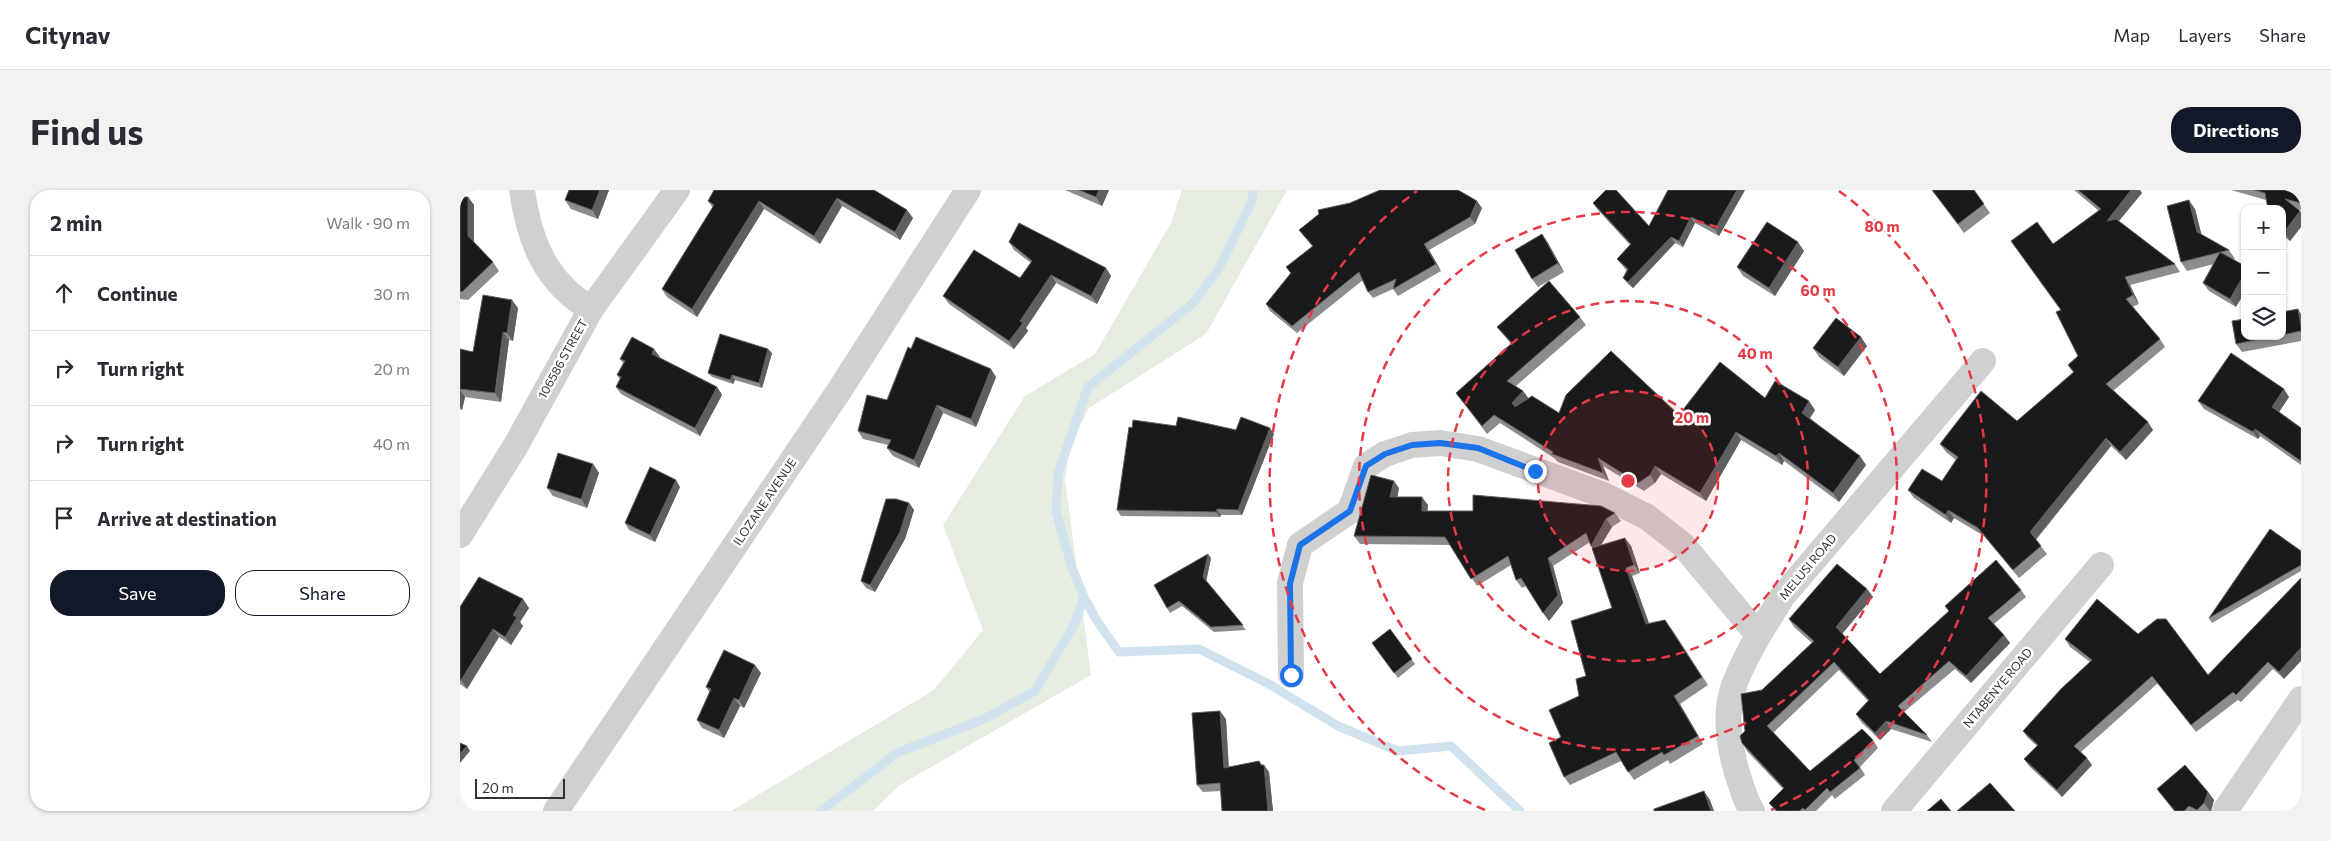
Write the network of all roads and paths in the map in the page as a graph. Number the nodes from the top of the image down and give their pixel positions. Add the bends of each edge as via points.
1 (522, 190) edge
2 (677, 190) edge
3 (968, 190) edge
4 (591, 309) junction
5 (1983, 361) dead end
6 (460, 534) edge
7 (2101, 565) dead end
8 (1758, 635) junction
9 (1291, 675) dead end
10 (2301, 699) edge
11 (556, 811) edge
12 (1752, 811) edge
13 (1894, 811) edge
14 (2225, 811) edge

1 - 4 street via 532,237 544,264 573,298
2 - 4 street, 106586 STREET
3 - 11 street, ILOZANE AVENUE via 818,423
4 - 6 street, 106586 STREET via 515,447
5 - 8 street, MELUSI ROAD via 1782,597
7 - 13 street, NTABENYE ROAD
8 - 9 street via 1683,545 1647,517 1603,495 1478,448 1440,443 1412,445 1385,454 1366,466 1350,511 1300,545 1290,584
8 - 12 street, MELUSI ROAD via 1732,693 1728,729 1736,768
10 - 14 street

